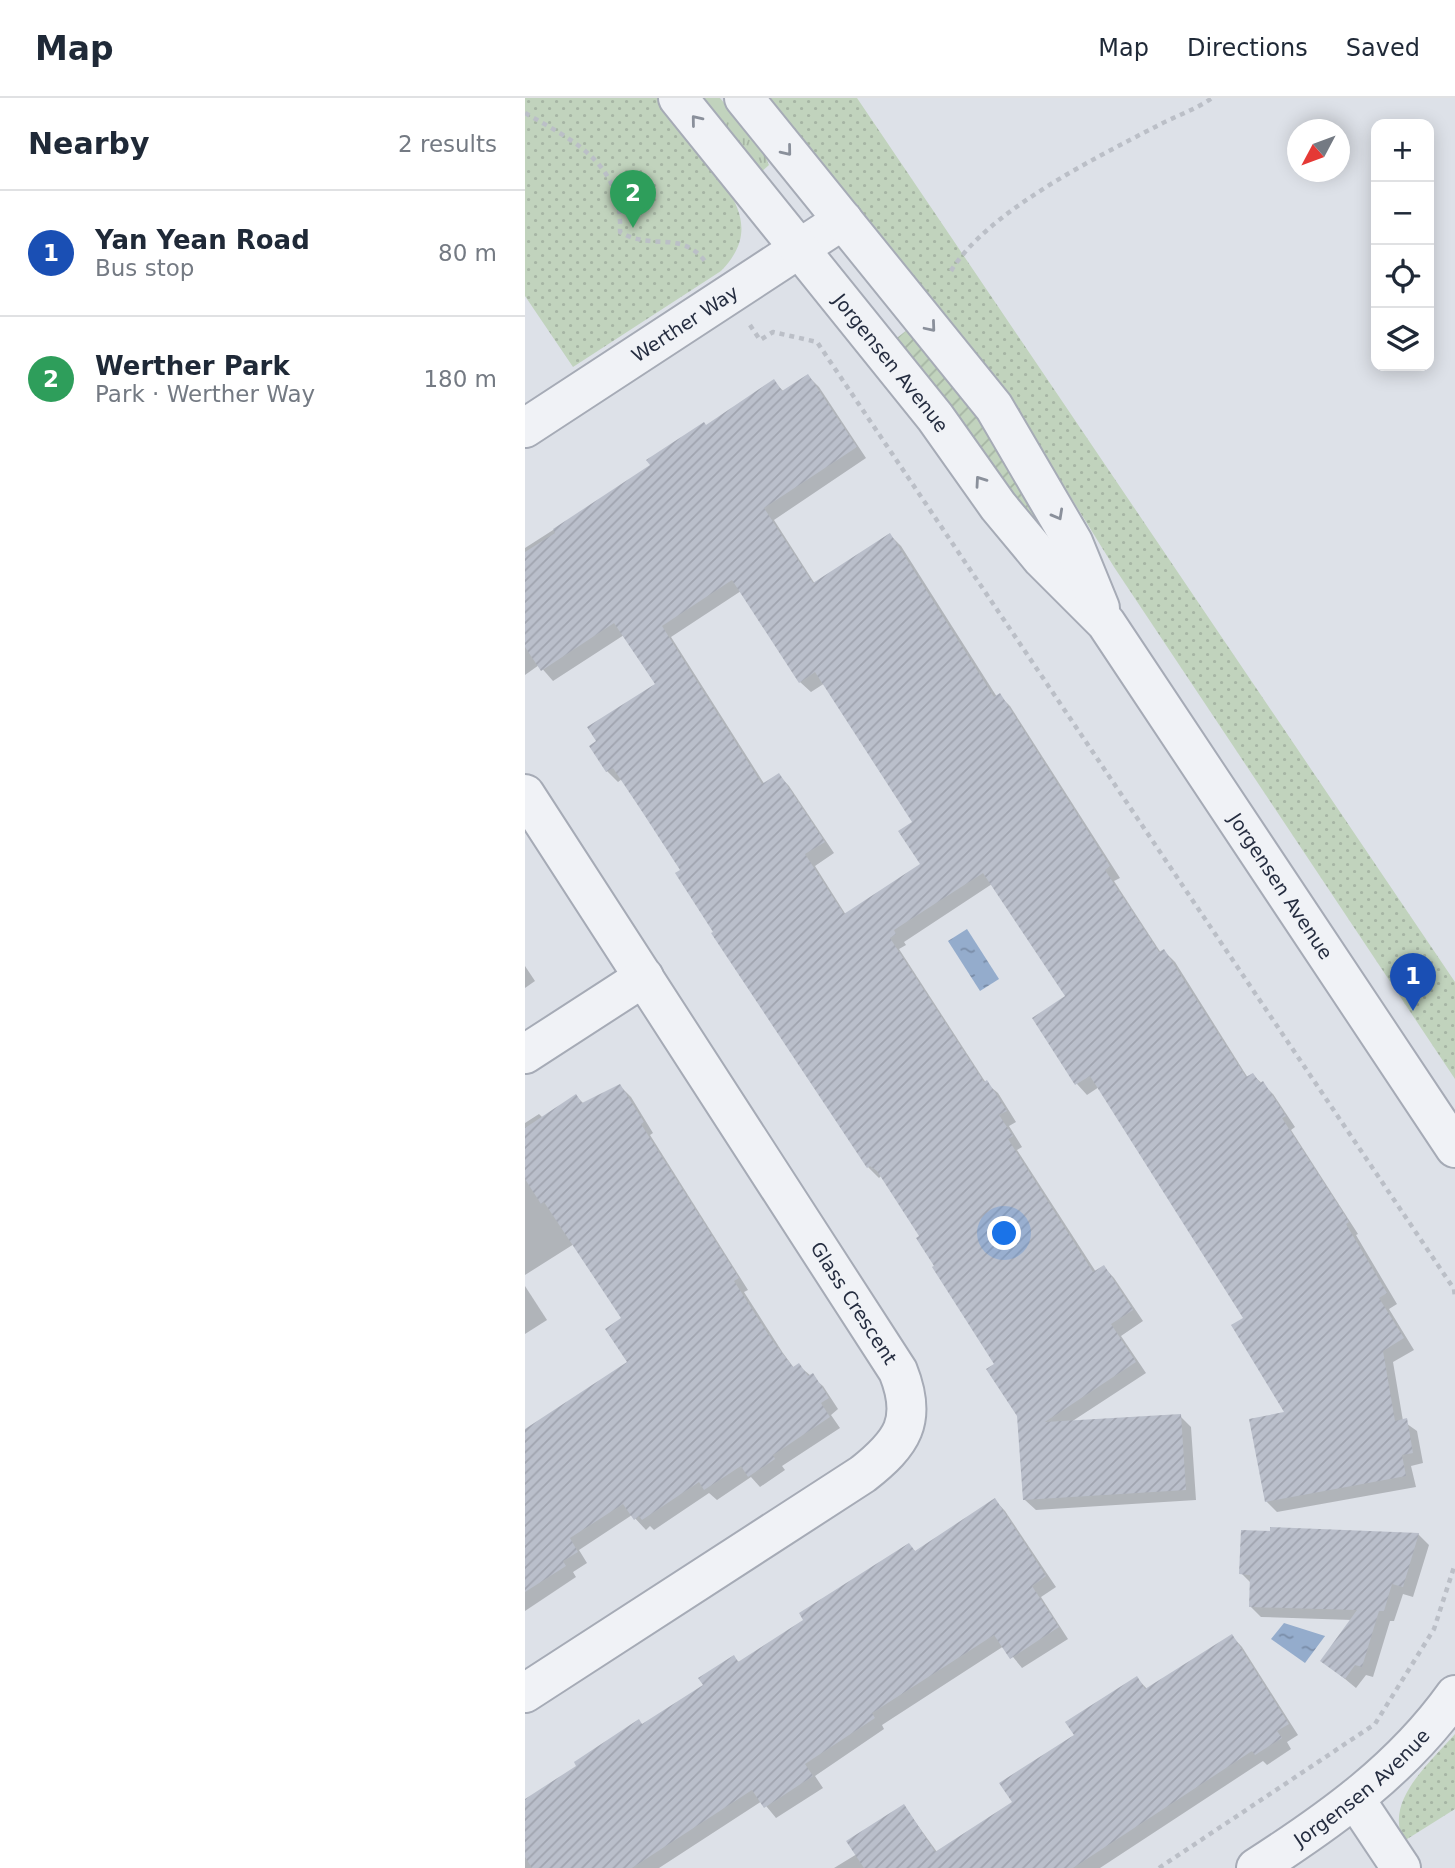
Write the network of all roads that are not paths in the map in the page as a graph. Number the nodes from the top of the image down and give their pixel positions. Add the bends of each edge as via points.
1 (678, 98) edge
2 (744, 98) edge
3 (843, 220) junction
4 (801, 249) junction
5 (525, 428) edge
6 (1106, 623) junction
7 (525, 794) edge
8 (644, 977) junction
9 (525, 1054) edge
10 (1455, 1148) edge
11 (525, 1693) edge
12 (1455, 1695) edge
13 (1348, 1805) junction
14 (1256, 1868) edge
15 (1383, 1868) edge
16 (1401, 1868) edge

4 -> 1 street, Jorgensen Avenue
2 -> 3 street, Jorgensen Avenue
3 - 4 street, Werther Way
3 -> 6 street, Jorgensen Avenue via 994,407 1073,542
4 - 5 street, Werther Way
6 -> 4 street, Jorgensen Avenue via 1042,559 998,506 935,417
6 - 10 street, Jorgensen Avenue
7 - 8 street, Glass Crescent
8 - 9 street
8 - 11 street, Glass Crescent via 898,1371 907,1393 908,1413 902,1434 889,1453 863,1474
12 - 13 street, Jorgensen Avenue via 1416,1744
13 - 14 street, Jorgensen Avenue
13 - 15 street
13 - 16 street

